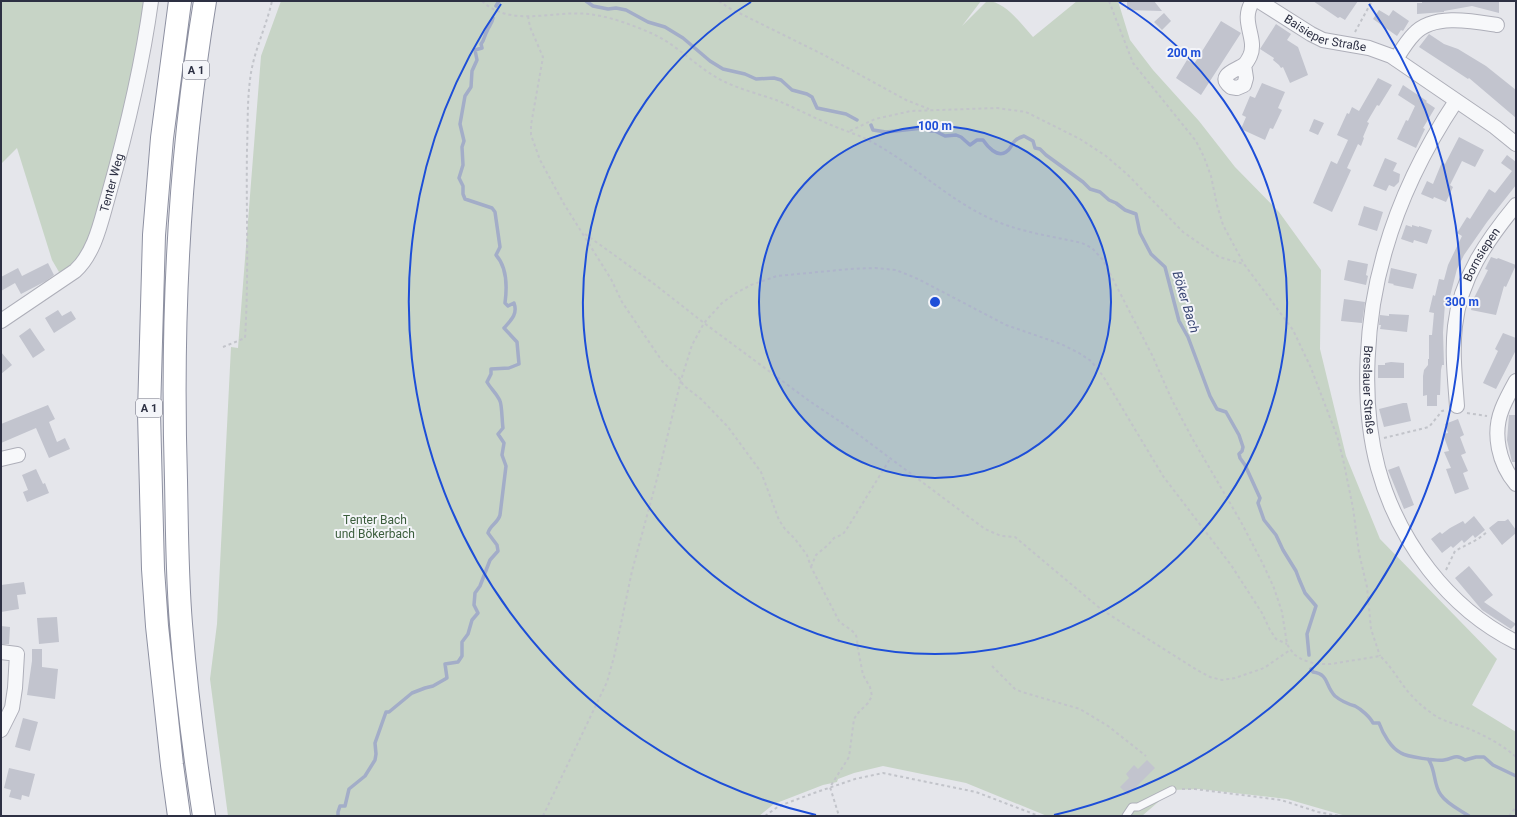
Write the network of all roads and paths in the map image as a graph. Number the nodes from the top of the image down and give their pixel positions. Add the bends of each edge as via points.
1 (151, 1) edge
2 (180, 1) edge
3 (206, 1) edge
4 (272, 1) edge
5 (482, 1) edge
6 (719, 1) edge
7 (1109, 1) edge
8 (1253, 1) edge
9 (1259, 1) edge
10 (1372, 1) edge
11 (528, 16) junction
12 (1497, 25) dead end
13 (1351, 45) junction
14 (1396, 59) junction
15 (1244, 65) dead end
16 (1456, 101) junction
17 (930, 110) junction
18 (850, 131) junction
19 (1516, 144) edge
20 (1516, 205) edge
21 (584, 234) junction
22 (1244, 264) junction
23 (1, 321) edge
24 (704, 323) junction
25 (223, 347) dead end
26 (681, 380) junction
27 (1516, 381) edge
28 (1461, 410) junction
29 (1482, 415) dead end
30 (1373, 441) junction
31 (18, 455) dead end
32 (1, 459) edge
33 (890, 460) junction
34 (1516, 484) edge
35 (1487, 532) dead end
36 (811, 567) junction
37 (1437, 579) junction
38 (1516, 642) edge
39 (1287, 644) junction
40 (1290, 649) junction
41 (1, 652) edge
42 (1380, 656) junction
43 (992, 666) dead end
44 (1, 730) edge
45 (1146, 756) dead end
46 (1516, 757) edge
47 (830, 787) junction
48 (1172, 790) joint
49 (1516, 807) edge
50 (179, 816) edge
51 (204, 816) edge
52 (543, 816) edge
53 (765, 816) edge
54 (839, 816) edge
55 (1039, 816) edge
56 (1126, 816) edge
57 (1339, 816) edge
58 (1508, 816) edge

1 - 23 street, Tenter Weg via 117,164 100,223 87,255 75,271
2 - 50 highway, A 1 via 162,138 154,235 149,412 157,626
3 - 51 highway, A 1 via 187,140 175,318 174,408 181,624
4 - 25 path via 255,50 250,79 245,338
5 - 11 path via 494,10
6 - 17 path via 906,100
7 - 22 path via 1133,63 1196,141 1211,176 1216,205 1223,225
8 - 15 street via 1247,13 1252,49
9 - 13 street, Baisieper Straße via 1317,37
10 - 13 path via 1354,33
11 - 18 path via 589,14 631,25 670,43 710,74 724,81
11 - 21 path via 543,57 531,135 540,160
12 - 14 street via 1456,20 1430,24 1414,34
13 - 14 street, Baisieper Straße via 1379,51
14 - 16 street, Baisieper Straße
16 - 19 street, Baisieper Straße
16 - 30 street, Breslauer Straße via 1441,123 1414,176 1384,252 1368,345 1368,391
17 - 18 path via 911,111 875,120
17 - 22 path via 997,108 1026,112 1080,139 1106,156 1128,174 1183,232 1219,257
18 - 39 path via 892,152 968,207 1009,226 1082,243 1092,248 1103,260 1175,406 1263,564 1282,612
20 - 28 street, Bornsiepen via 1475,261 1459,305 1455,324 1454,359
21 - 24 path
21 - 26 path via 622,302 662,361
22 - 42 path via 1293,330 1311,368 1337,436 1367,587 1371,629
24 - 26 path via 692,345
24 - 33 path via 846,425
24 - 39 path via 722,302 752,285 772,278 792,274 887,268 907,274 1006,325 1062,344 1079,353 1091,361 1104,376 1163,476 1231,565 1276,639
26 - 36 path via 683,385 702,399 728,427 761,472 779,520 807,554
26 - 52 path via 632,571 607,682
27 - 34 street via 1498,422 1498,448 1504,465
28 - 29 path
28 - 30 path via 1442,412 1429,428
30 - 37 street, Breslauer Straße via 1378,468 1401,526
31 - 32 street
33 - 36 path via 843,534 834,538 816,555
33 - 40 path via 985,528 1001,536 1015,537 1102,610 1210,677 1222,680 1235,678 1271,664
35 - 37 path via 1455,551 1446,570
36 - 47 path via 839,621 846,628 852,629 858,639 863,675 872,696 854,719 849,757
37 - 38 street, Breslauer Straße via 1477,618
39 - 40 path
40 - 42 path via 1303,660 1316,664
41 - 44 street via 17,654 13,705
42 - 46 path via 1420,704 1450,723 1494,741
43 - 45 path via 1015,689 1080,709 1108,726
47 - 53 path via 779,806
47 - 54 path
47 - 55 path via 883,773 976,792
48 - 56 lane via 1138,807 1132,807
48 - 57 path via 1196,789 1270,798
49 - 58 path

